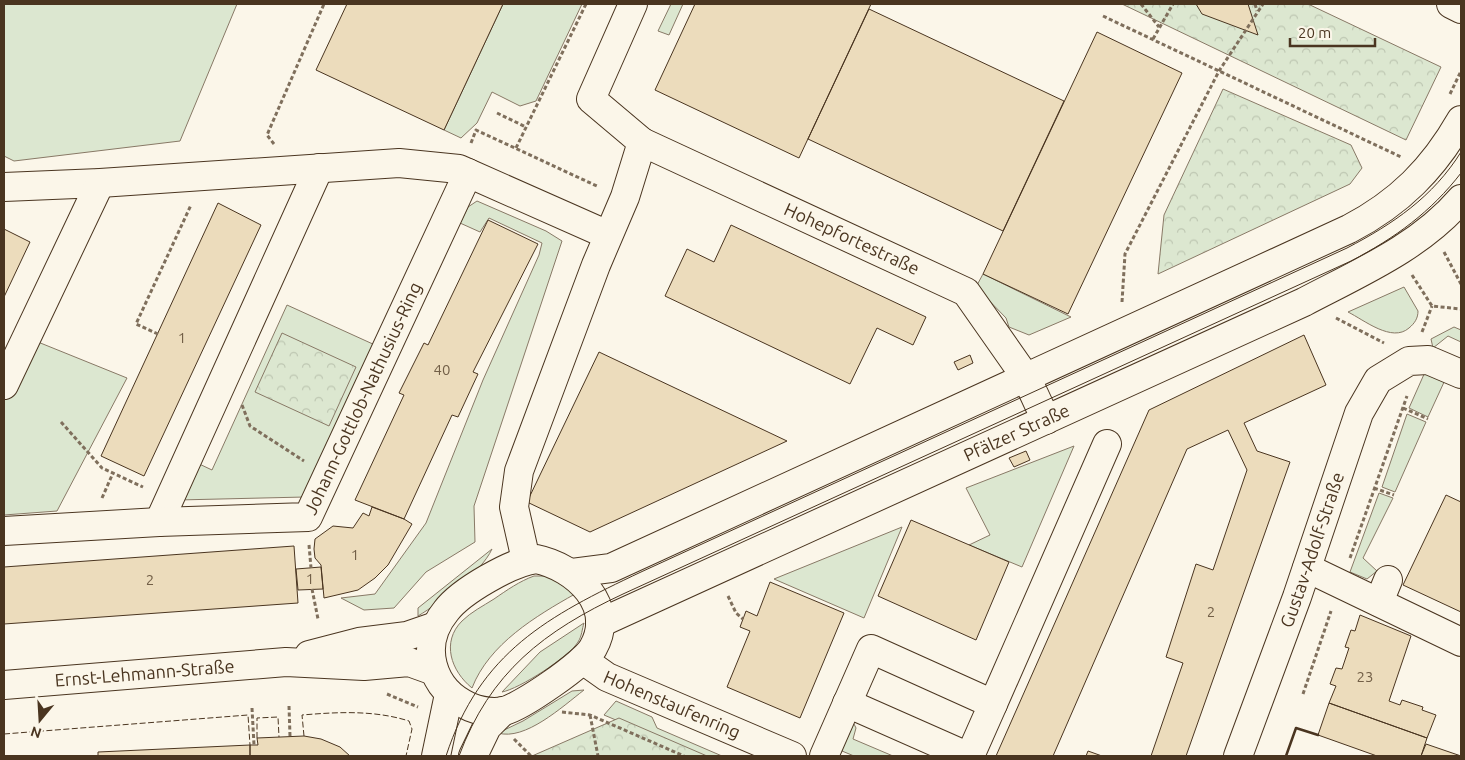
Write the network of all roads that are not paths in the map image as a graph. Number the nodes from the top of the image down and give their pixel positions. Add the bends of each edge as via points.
1 (634, 4) edge
2 (1451, 4) edge
3 (1461, 8) edge
4 (1461, 120) edge
5 (642, 142) junction
6 (307, 169) junction
7 (464, 171) junction
8 (100, 183) junction
9 (4, 187) edge
10 (1461, 199) edge
11 (608, 235) junction
12 (1461, 374) edge
13 (1027, 379) junction
14 (4, 385) edge
15 (1046, 420) junction
16 (1107, 444) dead end
17 (164, 510) junction
18 (4, 531) edge
19 (522, 548) junction
20 (1307, 568) junction
21 (572, 573) junction
22 (600, 623) junction
23 (436, 626) junction
24 (1461, 642) edge
25 (583, 660) junction
26 (286, 662) junction
27 (434, 671) junction
28 (4, 686) edge
29 (449, 694) junction
30 (847, 703) junction
31 (993, 704) junction
32 (503, 711) junction
33 (436, 756) edge
34 (473, 756) edge
35 (792, 756) edge
36 (824, 756) edge
37 (968, 756) edge
38 (1238, 756) edge

1 - 5 street, Hohepfortestraße via 591,99
2 - 3 street
4 - 13 street via 1432,165 1412,187 1368,220
5 - 11 street via 625,197
5 - 13 street, Hohepfortestraße via 966,292
6 - 7 street via 399,163
6 - 8 street
6 - 17 street via 218,388
7 - 11 street
7 - 17 street, Johann-Gottlob-Nathusius-Ring via 308,516
8 - 9 street
8 - 14 street
10 - 15 street, Pfälzer Straße via 1399,251 1370,268 1304,302
11 - 19 street via 519,471 514,507
12 - 20 street, Gustav-Adolf-Straße via 1428,360 1399,353 1378,380 1359,414
13 - 15 street, Hohepfortestraße
13 - 21 street via 611,568
15 - 22 street, Pfälzer Straße
16 - 31 street
17 - 18 street, Johann-Gottlob-Nathusius-Ring
19 - 21 street via 536,559
19 - 23 street via 498,572 447,609
20 - 24 street via 1340,583 1384,591
20 - 38 street, Gustav-Adolf-Straße
21 - 22 street via 592,595
22 - 25 street via 595,644
23 - 26 street, Ernst-Lehmann-Straße via 407,636 359,642
23 - 27 street via 430,647
25 - 32 street via 519,705
25 - 35 street, Hohenstaufenring via 607,677
26 - 27 street, Ernst-Lehmann-Straße via 364,666 409,662
26 - 28 street, Ernst-Lehmann-Straße
27 - 29 street
29 - 32 street via 474,709
29 - 33 street
30 - 31 street via 871,649
30 - 36 street
30 - 37 street
31 - 37 street
32 - 34 street via 487,727

